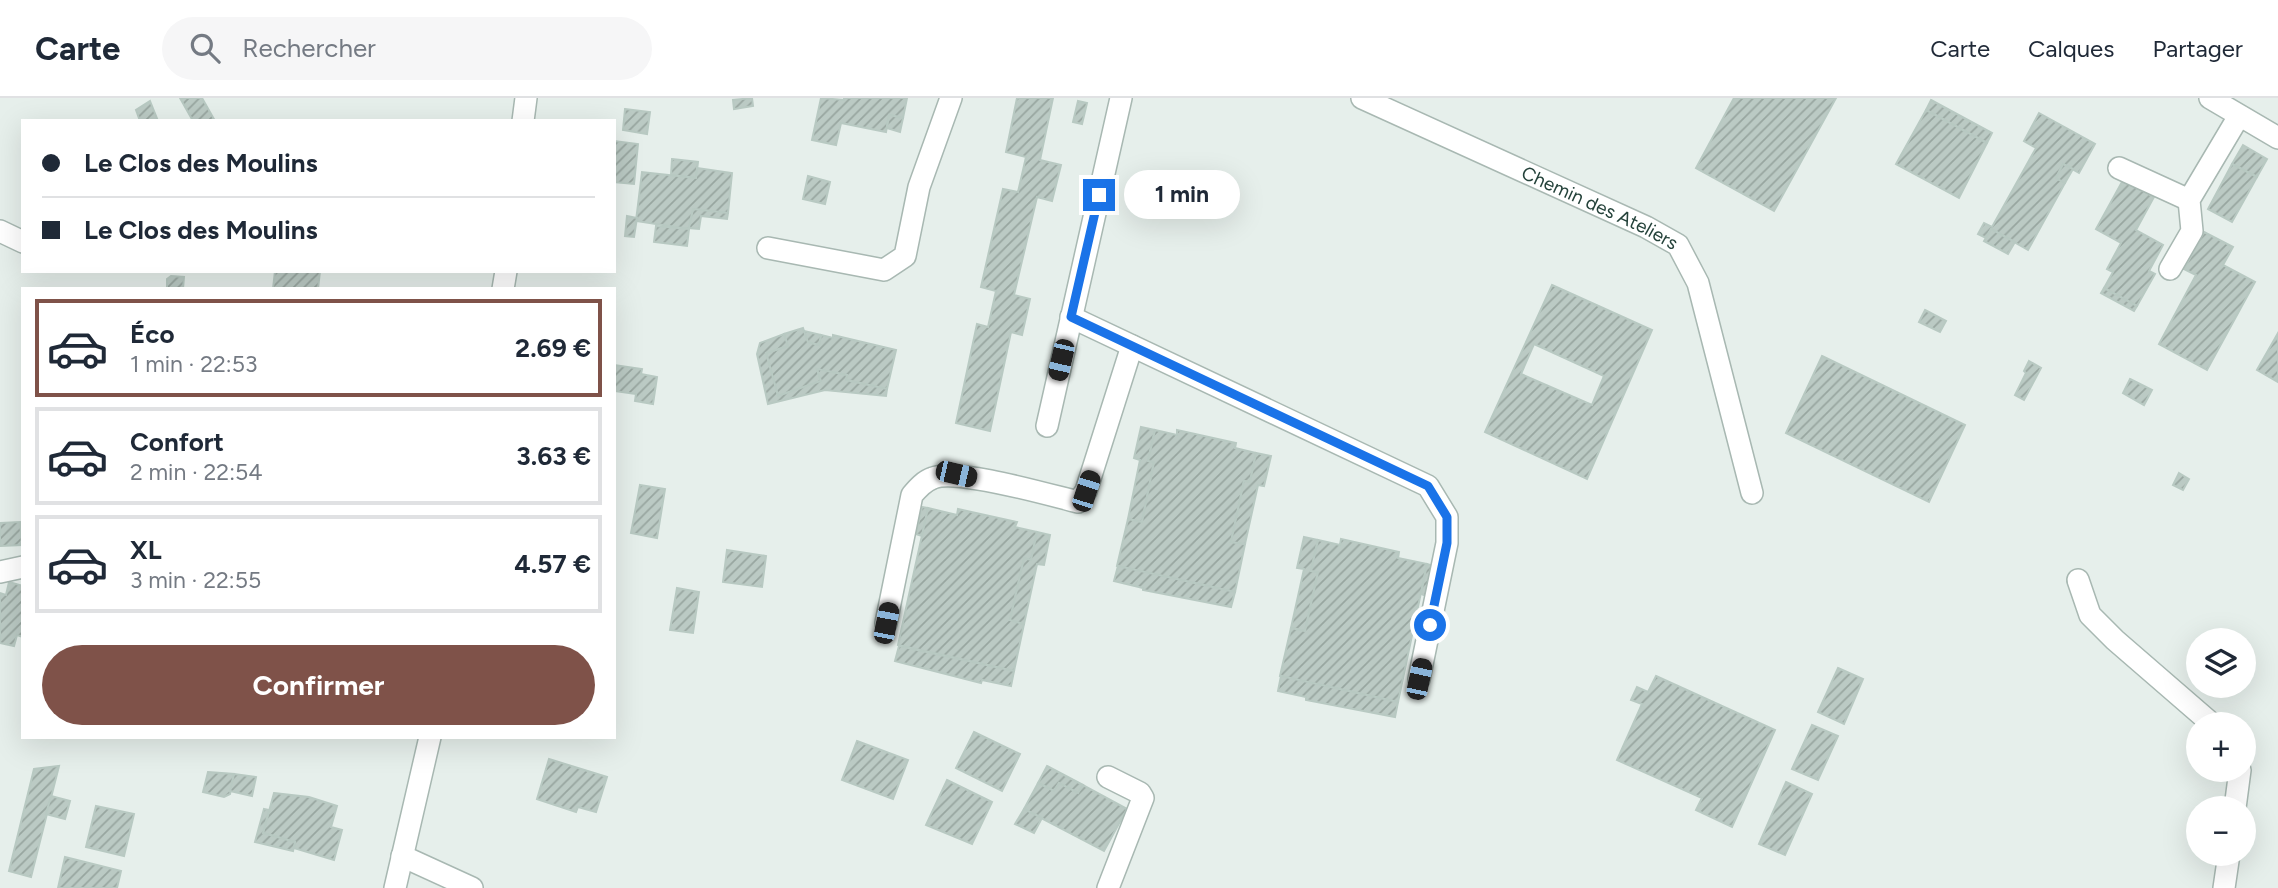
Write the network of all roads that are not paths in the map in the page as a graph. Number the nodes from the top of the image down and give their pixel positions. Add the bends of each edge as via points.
1 (526, 98) edge
2 (951, 98) edge
3 (1121, 98) edge
4 (1362, 98) edge
5 (2210, 98) edge
6 (2239, 116) junction
7 (523, 119) edge
8 (2278, 138) edge
9 (2119, 168) dead end
10 (2189, 200) junction
11 (0, 231) edge
12 (21, 241) edge
13 (768, 248) dead end
14 (2170, 269) dead end
15 (1071, 317) junction
16 (1132, 346) junction
17 (1046, 426) dead end
18 (1752, 493) dead end
19 (21, 567) edge
20 (0, 572) edge
21 (2078, 580) dead end
22 (886, 623) dead end
23 (1419, 679) dead end
24 (2198, 712) edge
25 (430, 739) edge
26 (1108, 777) dead end
27 (402, 856) junction
28 (2227, 866) edge
29 (395, 888) edge
30 (472, 888) edge
31 (1108, 888) edge
32 (2224, 888) edge

1 - 7 street
2 - 13 street via 919,187 905,256 884,270
3 - 15 street
4 - 18 street, Chemin des Ateliers via 1678,245 1698,284
5 - 6 street
6 - 8 street
6 - 10 street
9 - 10 street
10 - 14 street via 2192,231
11 - 12 street
15 - 16 street
15 - 17 street
16 - 22 street via 1086,491 1078,502 956,474 934,477 912,495
16 - 23 street via 1428,486 1447,517 1447,543
19 - 20 street
21 - 24 street via 2090,615
25 - 27 street
26 - 31 street via 1143,798
27 - 29 street
27 - 30 street
28 - 32 street

